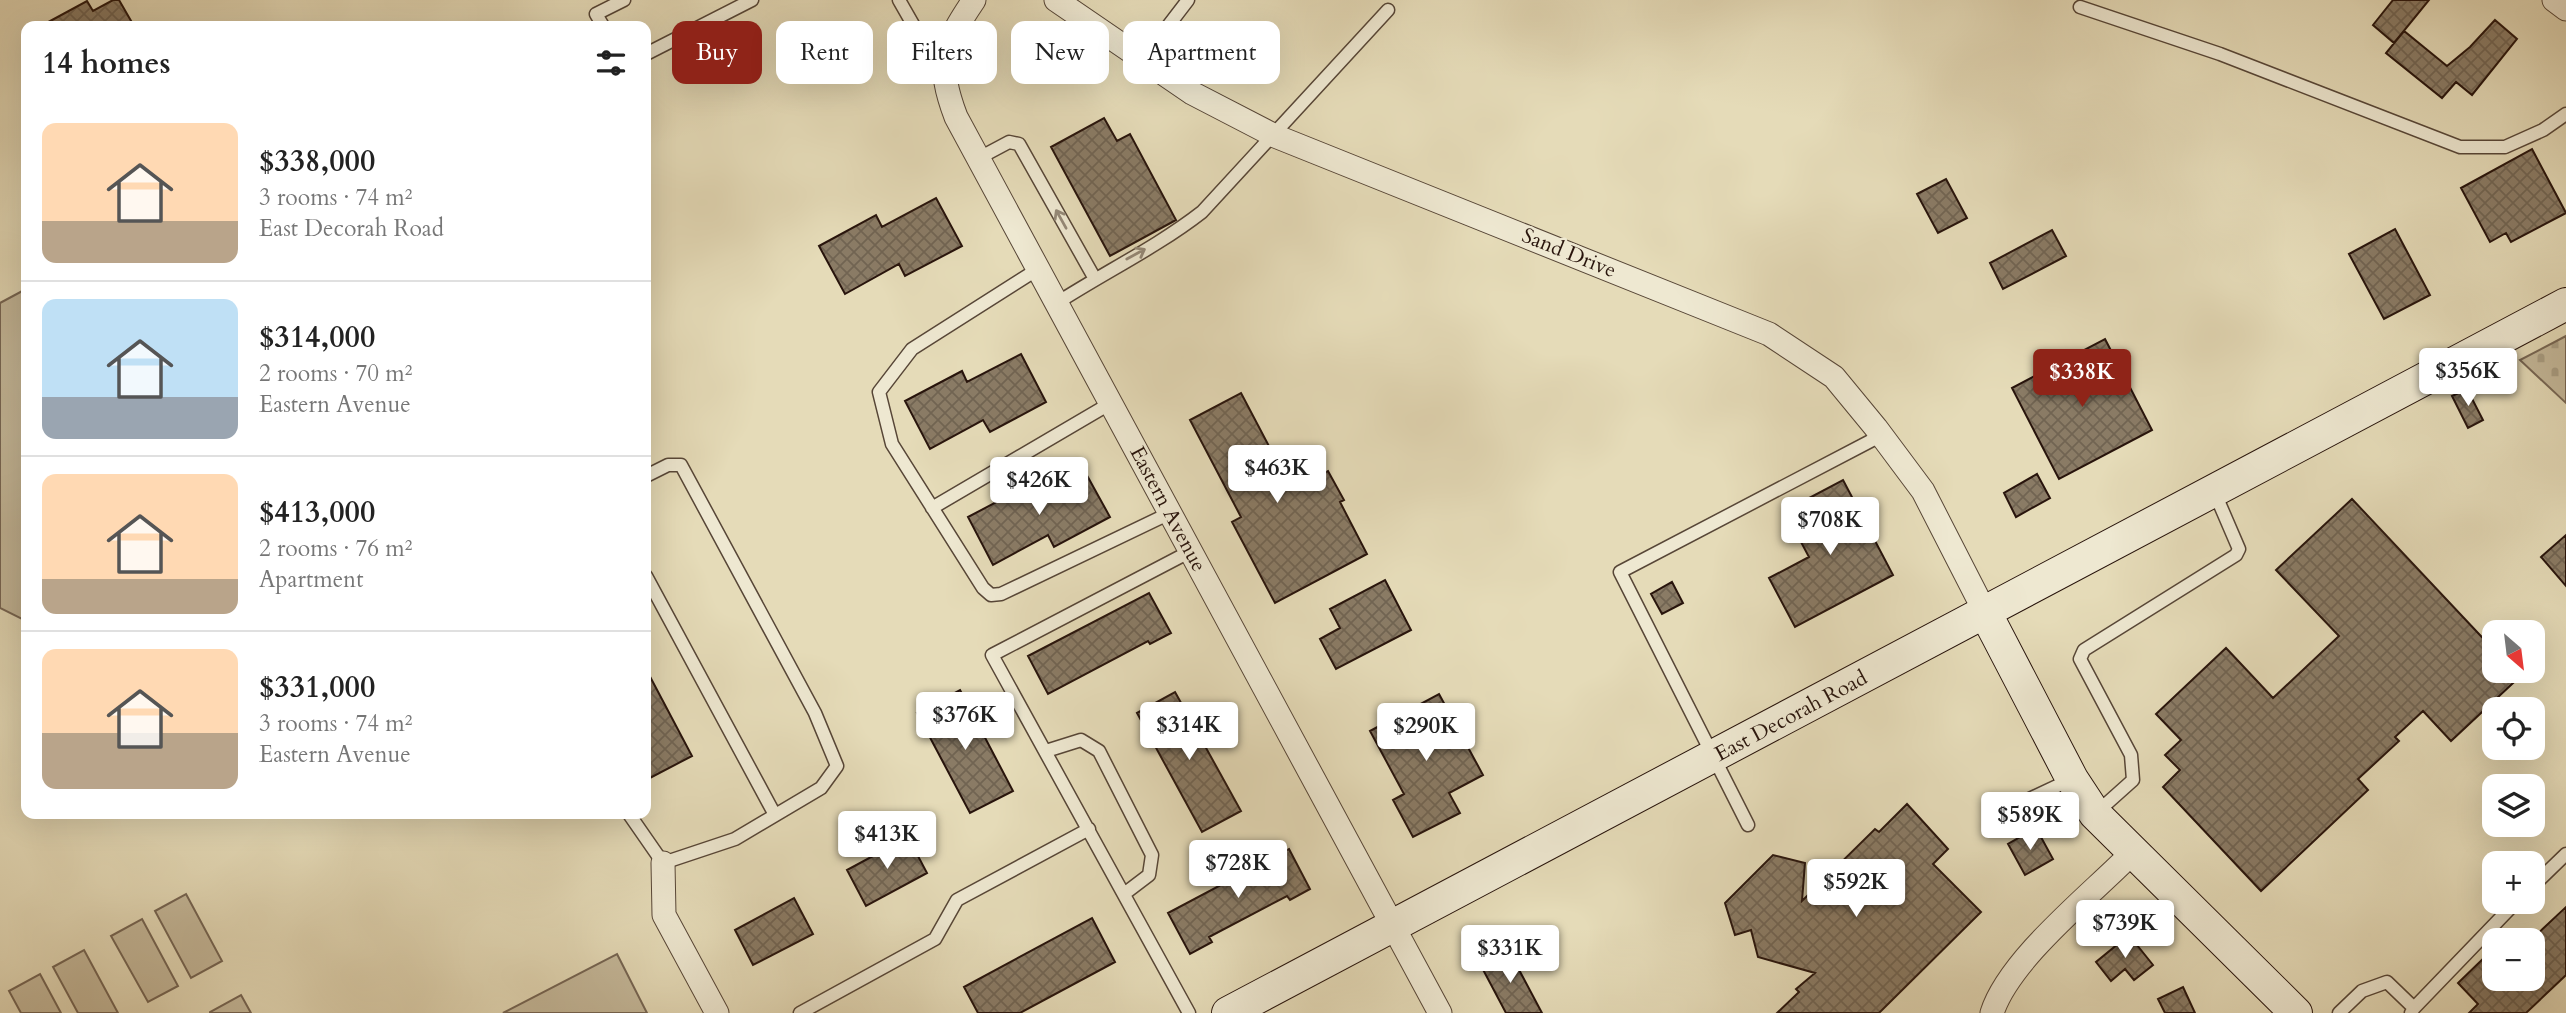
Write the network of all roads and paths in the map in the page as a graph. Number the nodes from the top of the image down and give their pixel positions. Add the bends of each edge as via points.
1 (624, 0) edge
2 (752, 0) edge
3 (899, 0) edge
4 (974, 0) edge
5 (1056, 0) edge
6 (1188, 0) edge
7 (2554, 0) edge
8 (2080, 7) dead end
9 (2566, 9) edge
10 (1388, 10) dead end
11 (600, 21) edge
12 (911, 21) edge
13 (959, 21) edge
14 (1172, 21) edge
15 (1123, 47) edge
16 (651, 51) edge
17 (944, 84) edge
18 (1178, 84) edge
19 (2566, 114) edge
20 (1275, 136) junction
21 (979, 158) junction
22 (1038, 269) junction
23 (1095, 279) junction
24 (1057, 303) junction
25 (2566, 304) edge
26 (1111, 403) junction
27 (1882, 435) junction
28 (651, 474) edge
29 (2213, 489) junction
30 (932, 508) junction
31 (1170, 513) junction
32 (1191, 551) junction
33 (651, 585) edge
34 (1985, 612) junction
35 (1046, 751) junction
36 (1714, 757) junction
37 (2072, 779) junction
38 (1994, 811) dead end
39 (2095, 814) junction
40 (775, 815) junction
41 (632, 819) edge
42 (1748, 825) dead end
43 (1088, 829) junction
44 (2132, 853) junction
45 (2566, 854) edge
46 (663, 863) junction
47 (2545, 874) edge
48 (1124, 894) junction
49 (2505, 914) edge
50 (1392, 925) junction
51 (2412, 1011) edge
52 (717, 1013) edge
53 (800, 1013) edge
54 (1189, 1013) edge
55 (1228, 1013) edge
56 (1440, 1013) edge
57 (1992, 1013) edge
58 (2296, 1013) edge
59 (2339, 1013) edge

1 - 11 lane via 596,14
2 - 16 lane
3 - 12 lane
4 - 13 street, Eastern Avenue
5 - 15 street, Sand Drive
6 - 14 lane
7 - 9 street
8 - 19 lane via 2220,54 2460,147 2505,147
10 - 20 lane
17 - 21 street, Eastern Avenue
18 - 20 street, Sand Drive
23 -> 20 lane via 1202,212
20 - 27 street, Sand Drive via 1769,334 1834,377
21 - 22 street, Eastern Avenue
23 -> 21 lane via 1018,144 1009,142
22 - 24 street, Eastern Avenue
22 - 30 lane via 912,349 879,392 892,444
23 - 24 lane
24 - 26 street, Eastern Avenue
25 - 29 street, East Decorah Road
26 - 30 lane
26 - 31 street, Eastern Avenue
27 - 34 street, Sand Drive via 1923,491
27 - 36 lane via 1620,572
28 - 40 lane via 668,465 681,465 815,713 837,766 821,789
29 - 34 street, East Decorah Road
29 - 39 lane via 2239,549 2235,555 2084,650 2080,659 2131,755 2133,780
30 - 31 lane via 991,594 1001,594
31 - 32 street, Eastern Avenue
32 - 35 lane via 992,655
32 - 50 street, Eastern Avenue
33 - 40 lane
34 - 36 street, East Decorah Road
34 - 37 street
35 - 43 lane
35 - 48 lane via 1081,740 1099,751 1152,855 1149,875
36 - 42 lane
36 - 50 street, East Decorah Road
37 - 38 lane
37 - 39 street
39 - 44 street
40 - 46 lane via 735,839
41 - 46 lane
43 - 48 lane
43 - 53 lane via 957,900 935,939
44 - 57 street via 2025,959
44 - 58 street
45 - 47 lane
46 - 52 street via 664,915
48 - 54 lane
49 - 51 lane
50 - 55 street, East Decorah Road
50 - 56 street, Eastern Avenue
51 - 59 lane via 2387,982 2362,991

